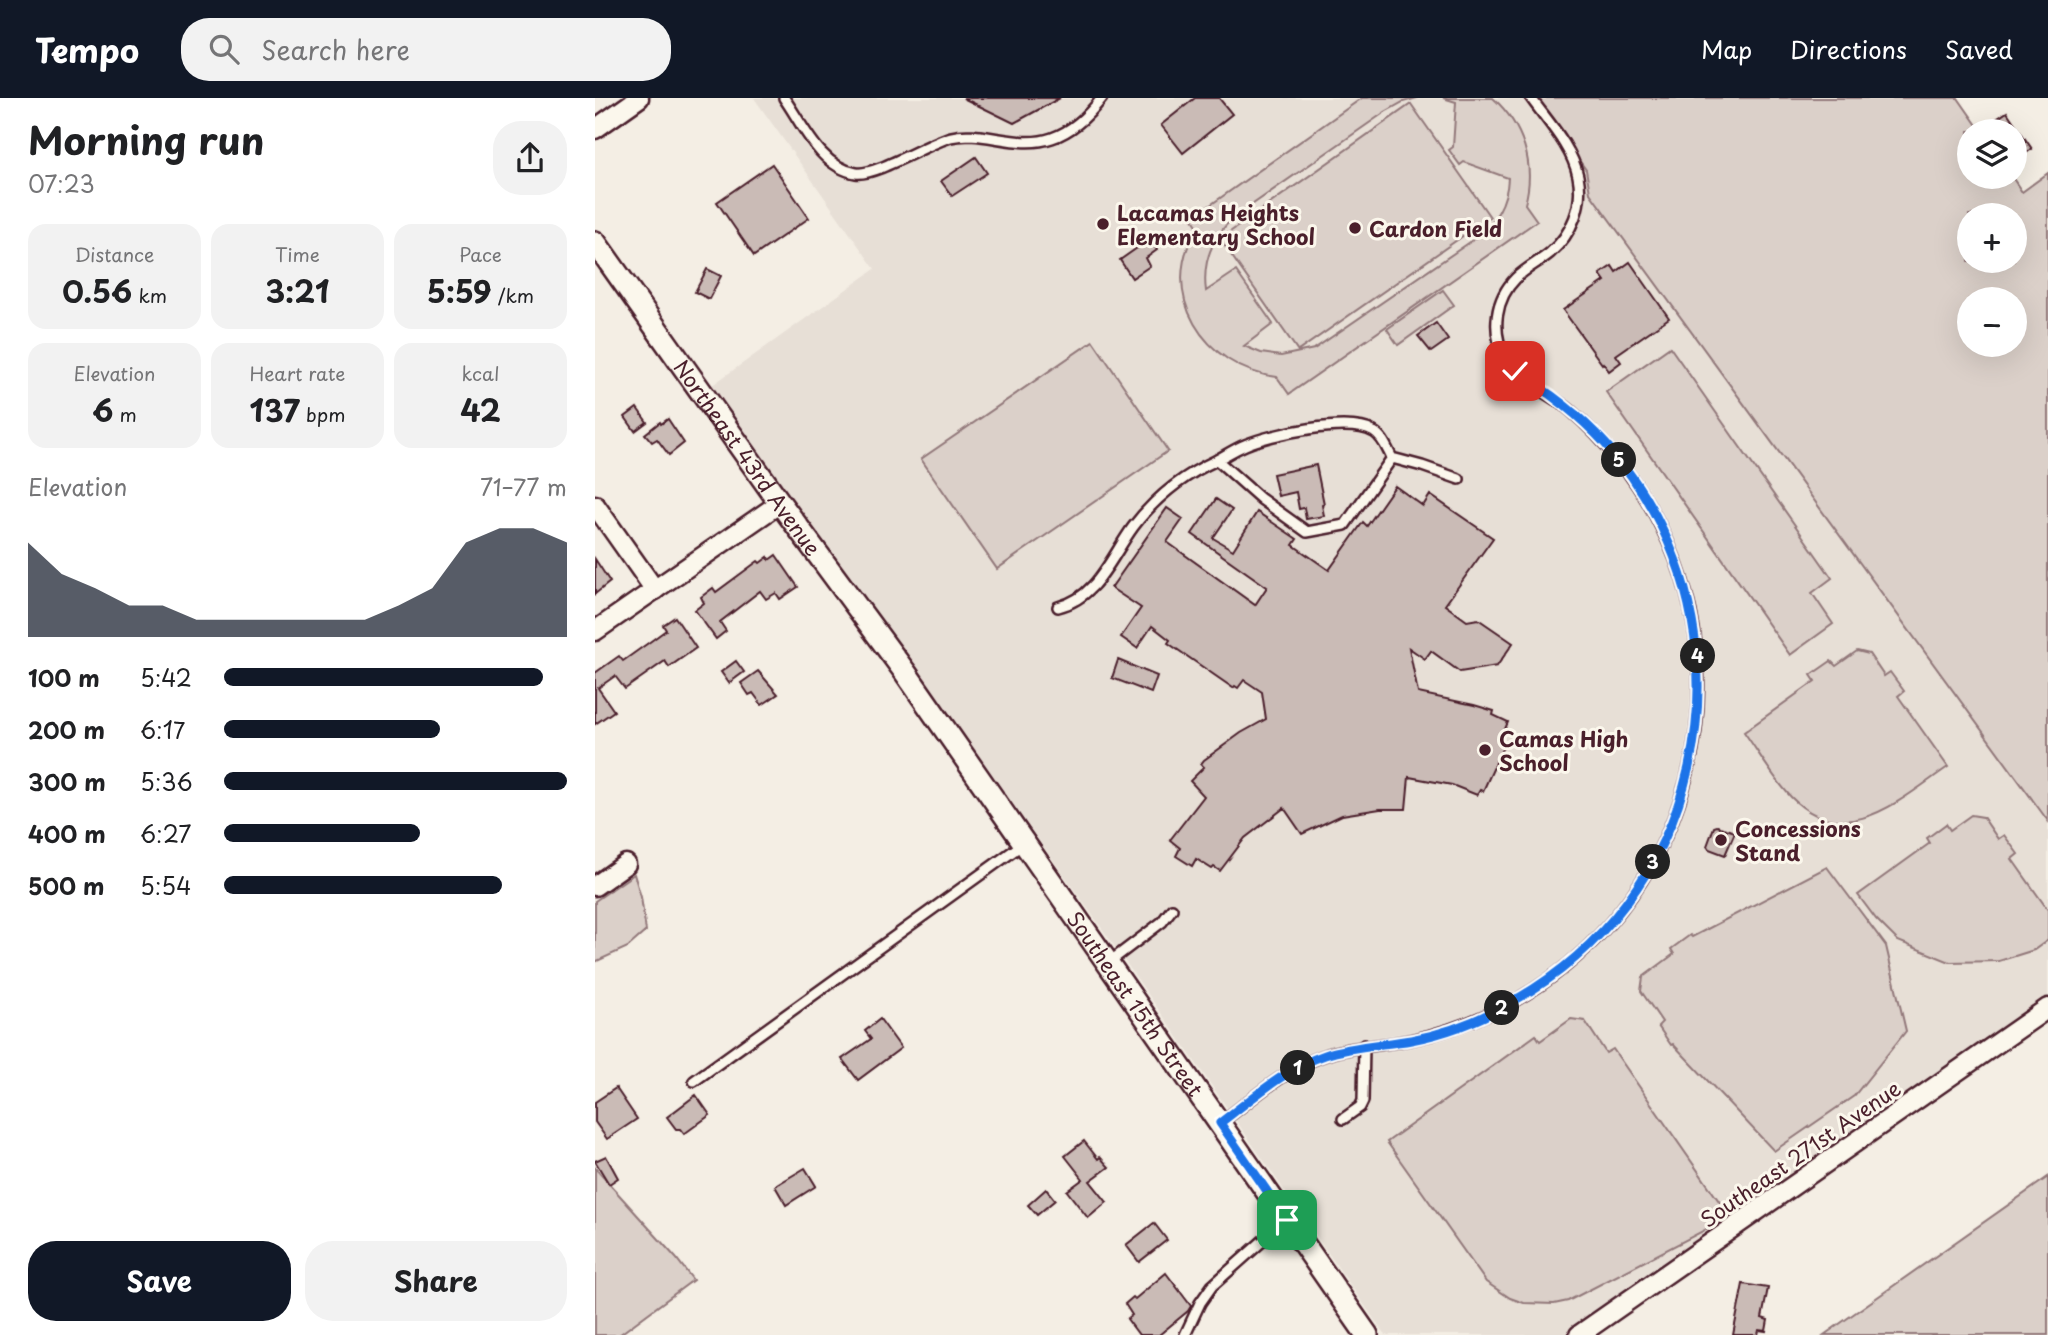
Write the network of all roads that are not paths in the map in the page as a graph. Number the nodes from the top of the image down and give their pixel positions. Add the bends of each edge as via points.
1 (639, 98) edge
2 (784, 98) edge
3 (1101, 98) edge
4 (1531, 98) edge
5 (595, 129) edge
6 (595, 242) edge
7 (1392, 458) junction
8 (1217, 460) junction
9 (1459, 480) dead end
10 (780, 503) junction
11 (595, 505) edge
12 (655, 590) junction
13 (1058, 607) dead end
14 (595, 631) edge
15 (905, 672) joint
16 (1025, 843) junction
17 (626, 864) dead end
18 (595, 886) edge
19 (1172, 909) dead end
20 (1108, 963) junction
21 (2048, 1008) edge
22 (1364, 1045) junction
23 (694, 1081) dead end
24 (1343, 1119) dead end
25 (1220, 1123) junction
26 (1287, 1220) junction
27 (1185, 1335) edge
28 (1367, 1335) edge
29 (1579, 1335) edge

1 - 5 street
2 - 3 lane via 821,154 858,173 954,136 1025,143 1052,138 1075,127
4 - 22 lane via 1570,154 1578,176 1579,201 1562,241 1518,276 1505,293 1497,321 1499,343 1513,369 1574,414 1619,460 1663,531 1681,574 1694,627 1699,681 1695,740 1666,839 1627,902 1593,942 1550,978 1495,1011 1430,1036
6 - 10 street, Northeast 43rd Avenue
7 - 8 lane via 1377,433 1346,427 1267,438
7 - 8 lane via 1345,525 1307,532
7 - 9 lane
8 - 13 lane via 1197,469 1164,495 1134,526 1095,585 1069,605
10 - 12 street
10 - 15 street, Northeast 43rd Avenue
11 - 12 street
12 - 14 street
15 - 16 street, Southeast 15th Street
16 - 20 street, Southeast 15th Street
16 - 23 lane
17 - 18 street
19 - 20 lane
20 - 25 street, Southeast 15th Street
21 - 29 street, Southeast 271st Avenue
22 - 24 lane via 1363,1101
22 - 25 lane via 1308,1062
25 - 26 street, Southeast 15th Street
26 - 27 lane via 1212,1286
26 - 28 street, Southeast 15th Street

